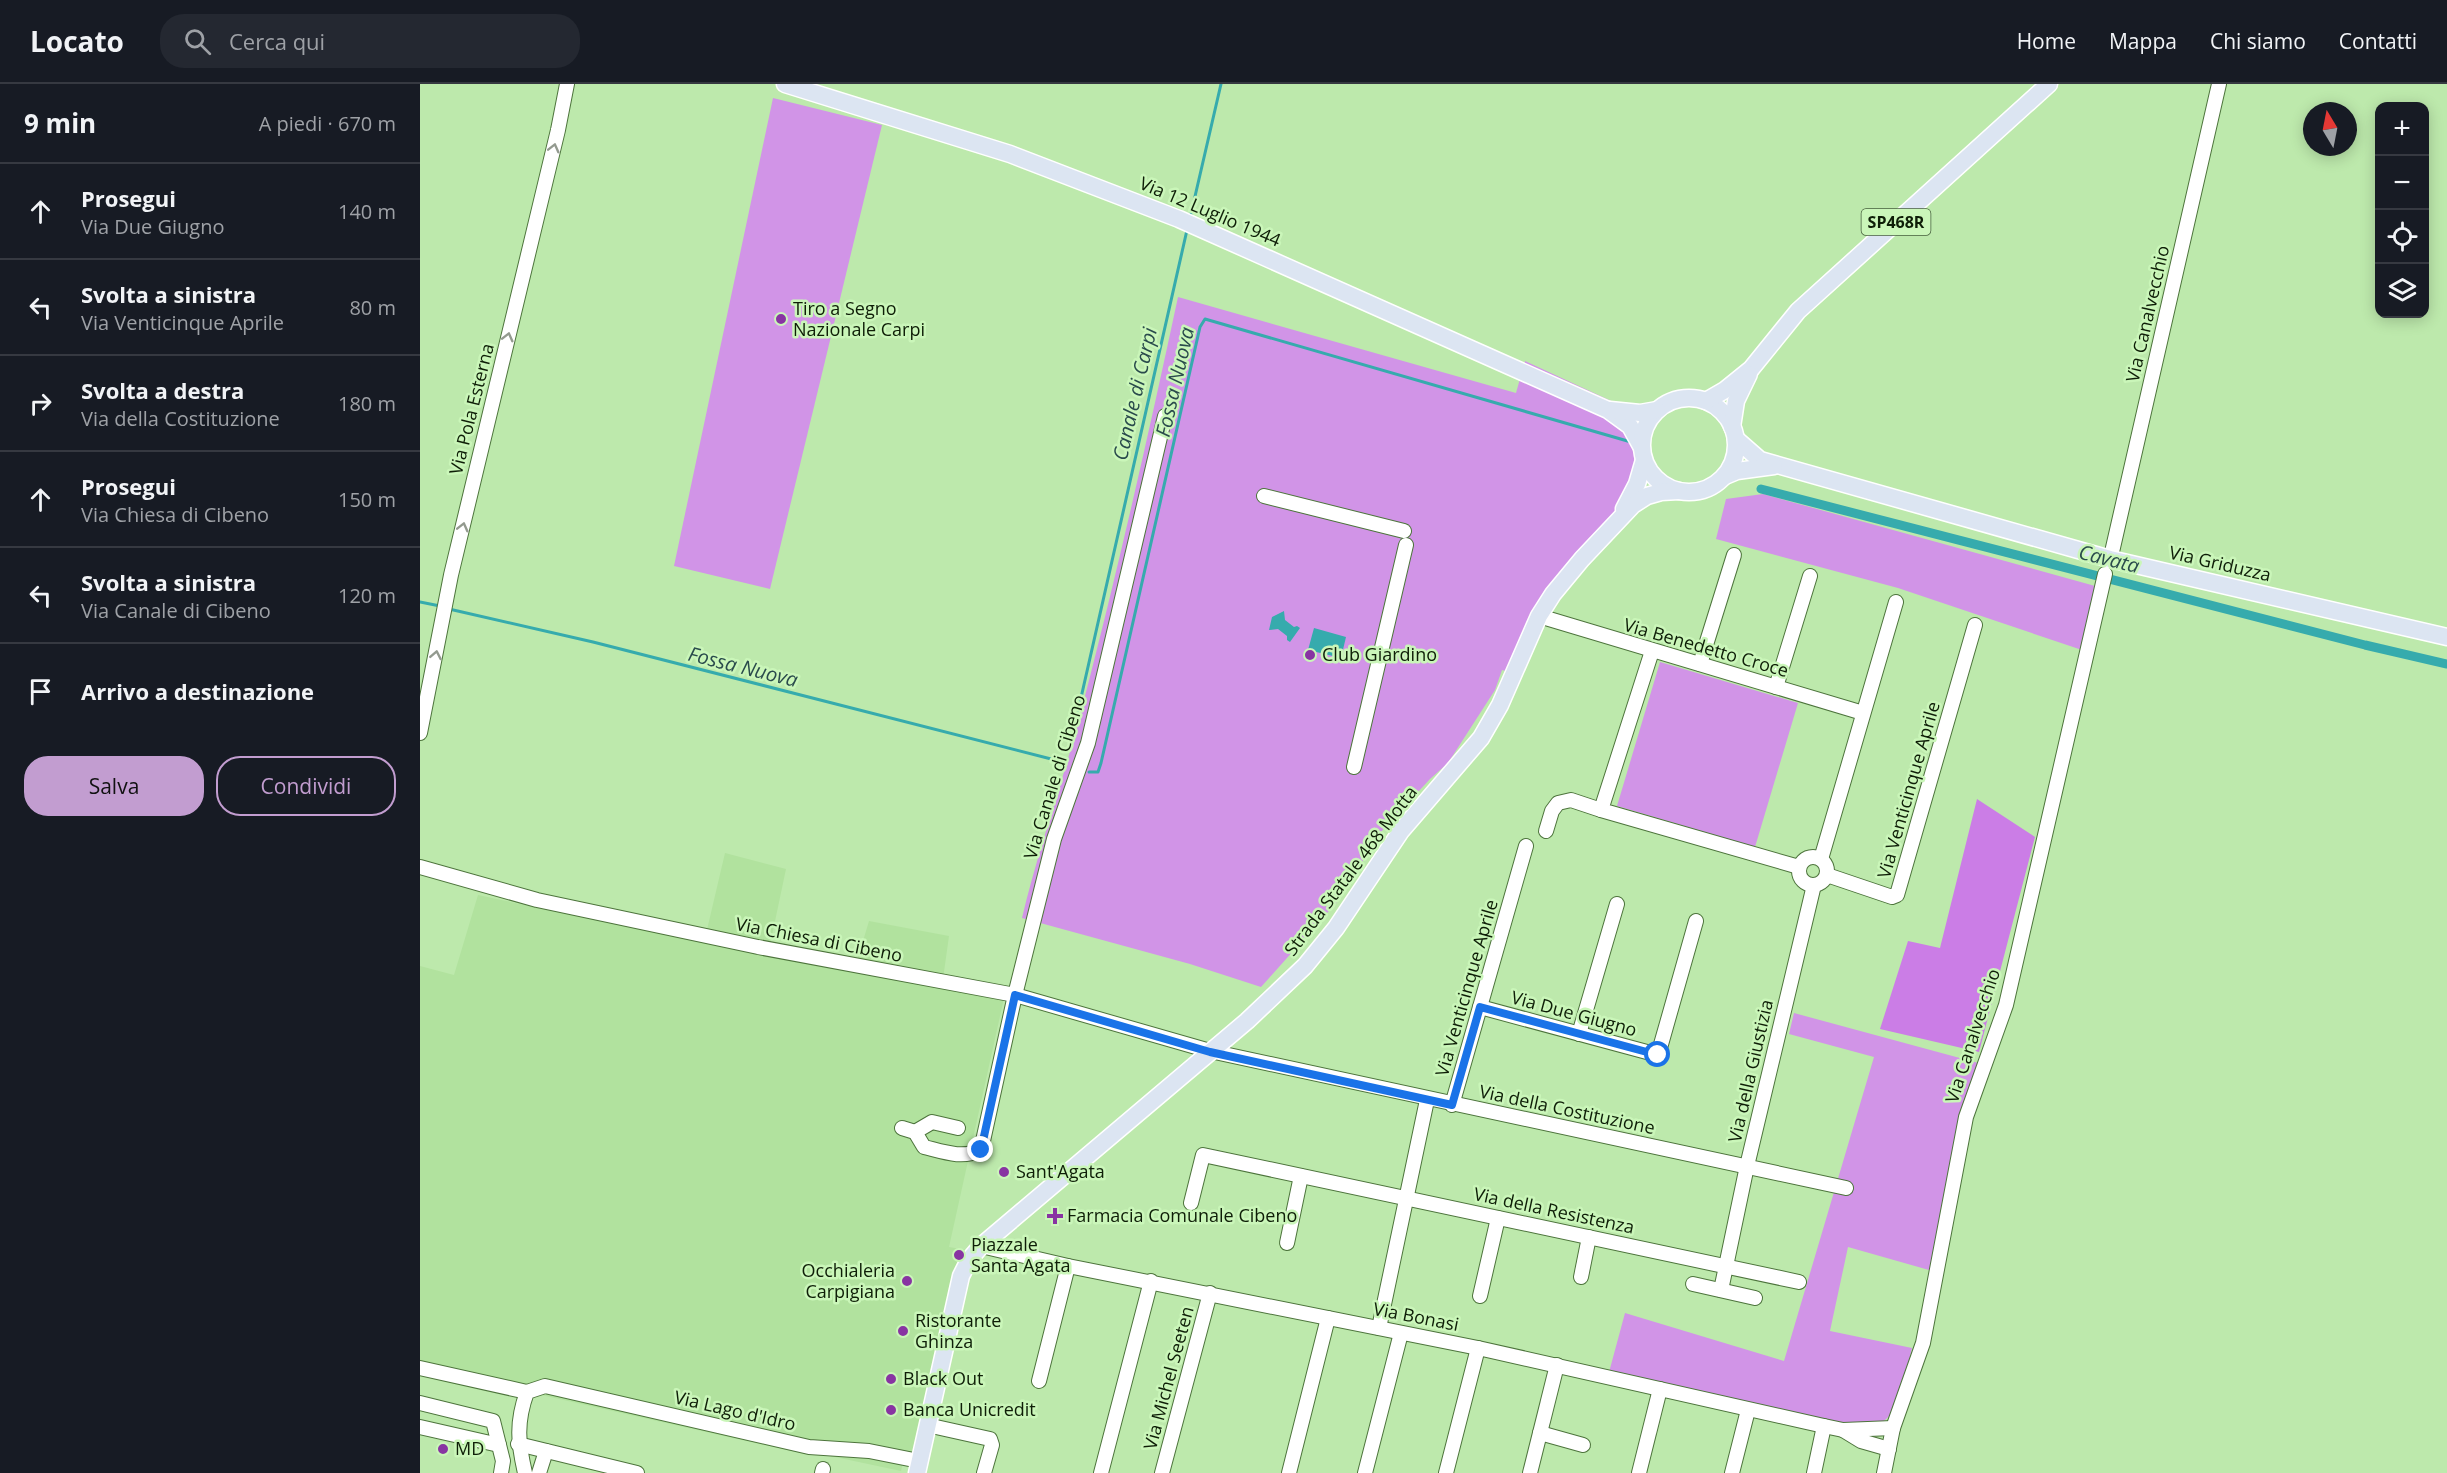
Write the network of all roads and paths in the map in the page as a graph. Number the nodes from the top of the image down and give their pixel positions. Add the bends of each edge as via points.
1 (784, 84) edge
2 (2049, 84) edge
3 (2219, 84) edge
4 (564, 88) edge
5 (1751, 369) junction
6 (1706, 401) junction
7 (1608, 410) junction
8 (1657, 410) junction
9 (1165, 416) dead end
10 (1734, 433) junction
11 (1643, 453) junction
12 (1777, 465) junction
13 (1725, 476) junction
14 (1679, 492) junction
15 (1264, 496) dead end
16 (1619, 518) junction
17 (2112, 552) dead end
18 (1734, 555) dead end
19 (1810, 576) dead end
20 (2103, 579) dead end
21 (1896, 602) dead end
22 (1539, 616) junction
23 (1976, 625) dead end
24 (2447, 637) edge
25 (1652, 651) junction
26 (1700, 664) junction
27 (1776, 687) junction
28 (1863, 713) junction
29 (420, 733) edge
30 (1353, 767) dead end
31 (1602, 810) junction
32 (1546, 831) dead end
33 (1526, 846) dead end
34 (1821, 859) junction
35 (420, 867) edge
36 (1799, 867) junction
37 (1827, 875) junction
38 (1814, 885) junction
39 (1617, 904) dead end
40 (1696, 921) dead end
41 (1015, 995) junction
42 (1480, 1007) junction
43 (1580, 1034) junction
44 (1210, 1052) junction
45 (1427, 1100) junction
46 (1452, 1105) junction
47 (958, 1128) dead end
48 (1747, 1166) junction
49 (1301, 1176) junction
50 (1846, 1188) dead end
51 (1405, 1198) junction
52 (1191, 1203) dead end
53 (1498, 1218) junction
54 (1589, 1237) junction
55 (1287, 1243) dead end
56 (981, 1246) junction
57 (1728, 1265) junction
58 (1068, 1266) junction
59 (1581, 1277) dead end
60 (1151, 1281) junction
61 (1799, 1282) dead end
62 (1693, 1284) dead end
63 (1721, 1290) junction
64 (1210, 1293) junction
65 (1480, 1296) dead end
66 (1755, 1298) dead end
67 (1328, 1318) junction
68 (1379, 1328) junction
69 (1401, 1333) junction
70 (1478, 1347) junction
71 (1557, 1365) junction
72 (420, 1368) edge
73 (1039, 1381) dead end
74 (1660, 1389) junction
75 (527, 1392) junction
76 (420, 1403) edge
77 (1748, 1410) junction
78 (927, 1425) junction
79 (1824, 1426) junction
80 (420, 1427) edge
81 (1893, 1428) junction
82 (1843, 1430) junction
83 (1540, 1433) junction
84 (518, 1444) junction
85 (499, 1445) junction
86 (1583, 1445) dead end
87 (1889, 1449) junction
88 (546, 1451) junction
89 (918, 1467) edge
90 (501, 1473) edge
91 (525, 1473) edge
92 (539, 1473) edge
93 (637, 1473) edge
94 (984, 1473) edge
95 (1101, 1473) edge
96 (1162, 1473) edge
97 (1289, 1473) edge
98 (1365, 1473) edge
99 (1446, 1473) edge
100 (1530, 1473) edge
101 (1639, 1473) edge
102 (1732, 1473) edge
103 (1814, 1473) edge
104 (1884, 1473) edge

1 - 7 main road, Via 12 Luglio 1944 via 1010,154 1179,219
2 - 5 main road, SP468R via 1798,310
3 - 17 street, Via Canalvecchio
29 -> 4 street, Via Pola Esterna via 447,598 558,130
5 - 6 main road, SP468R
5 - 10 main road, SP468R via 1736,401
6 - 8 main road via 1680,399
6 - 10 main road via 1726,416
7 - 8 main road
7 - 11 main road via 1630,426
8 - 11 main road via 1645,426
9 - 41 street, Via Canale di Cibeno via 1088,743 1054,839
10 - 12 main road, Via Griduzza via 1760,460
10 - 13 main road, SP468R via 1736,452
11 - 14 main road via 1657,480
11 - 16 main road via 1637,484
12 - 13 main road, Via Griduzza
12 - 24 main road, Via Griduzza via 2110,558
13 - 14 main road via 1704,490
14 - 16 main road via 1647,496
15 - 30 street via 1405,538
16 - 22 main road, Strada Statale 468 Motta via 1552,594
18 - 26 street
19 - 27 street
20 - 81 street, Via Canalvecchio via 2006,1005 1966,1117 1923,1343
21 - 28 street
22 - 25 street, Via Benedetto Croce
22 - 44 main road, Strada Statale 468 Motta via 1481,738 1401,831 1336,928 1305,966
23 - 37 street, Via Venticinque Aprile via 1897,895 1892,897
25 - 26 street, Via Benedetto Croce
25 - 31 street
26 - 27 street, Via Benedetto Croce
27 - 28 street, Via Benedetto Croce
28 - 34 street
31 - 32 street via 1570,800 1558,803
31 - 36 street
33 - 42 street, Via Venticinque Aprile
34 - 36 street via 1808,857
34 - 37 street
35 - 41 street, Via Chiesa di Cibeno via 537,900
36 - 38 street via 1800,878
37 - 38 street
38 - 48 street, Via della Giustizia
39 - 43 street
40 - 43 street, Via Due Giugno via 1658,1055
41 - 44 street, Via Chiesa di Cibeno
41 - 47 street, Via Canale di Cibeno via 981,1150 958,1155 924,1147 909,1130 932,1122
42 - 43 street, Via Due Giugno
42 - 46 street, Via Venticinque Aprile
44 - 45 street, Via della Costituzione
44 - 56 main road, Strada Statale 468 Motta
45 - 46 street, Via della Costituzione
45 - 51 street
46 - 48 street, Via della Costituzione
48 - 50 street, Via della Costituzione
48 - 57 street, Via della Giustizia
49 - 51 street, Via della Resistenza
49 - 52 street, Via della Resistenza via 1203,1155
49 - 55 street
51 - 53 street, Via della Resistenza
51 - 68 street
53 - 54 street, Via della Resistenza
53 - 65 street
54 - 57 street, Via della Resistenza
54 - 59 street
56 - 58 street, Via Bonasi
56 - 78 main road, Strada Statale 468 Motta via 961,1276
57 - 61 street, Via della Resistenza
57 - 63 street, Via della Giustizia
58 - 60 street, Via Bonasi
58 - 73 street
60 - 64 street, Via Bonasi
60 - 95 street
62 - 63 street
63 - 66 street
64 - 67 street, Via Bonasi
64 - 96 street, Via Michel Seeten
67 - 68 street, Via Bonasi
67 - 97 street
68 - 69 street, Via Bonasi
69 - 70 street, Via Bonasi
69 - 98 street
70 - 71 street, Via Bonasi
70 - 99 street
71 - 74 street, Via Bonasi
71 - 83 street
72 - 75 street
74 - 77 street, Via Bonasi
74 - 101 street
75 - 84 street via 520,1411
75 - 89 street, Via Lago d'Idro via 545,1386 809,1447 869,1451
76 - 85 street via 493,1421
77 - 79 street, Via Bonasi
77 - 102 street
78 - 89 main road, Strada Statale 468 Motta
78 - 94 street via 990,1439 992,1445
79 - 82 street, Via Bonasi
79 - 103 street
80 - 85 street
81 - 82 street, Via Bonasi
81 - 87 street, Via Canalvecchio
82 - 87 street, Via Bonasi via 1861,1441
83 - 86 street
83 - 100 street
84 - 88 street
84 - 91 street
85 - 90 street
87 - 104 street, Via Canalvecchio
88 - 92 street
88 - 93 street

